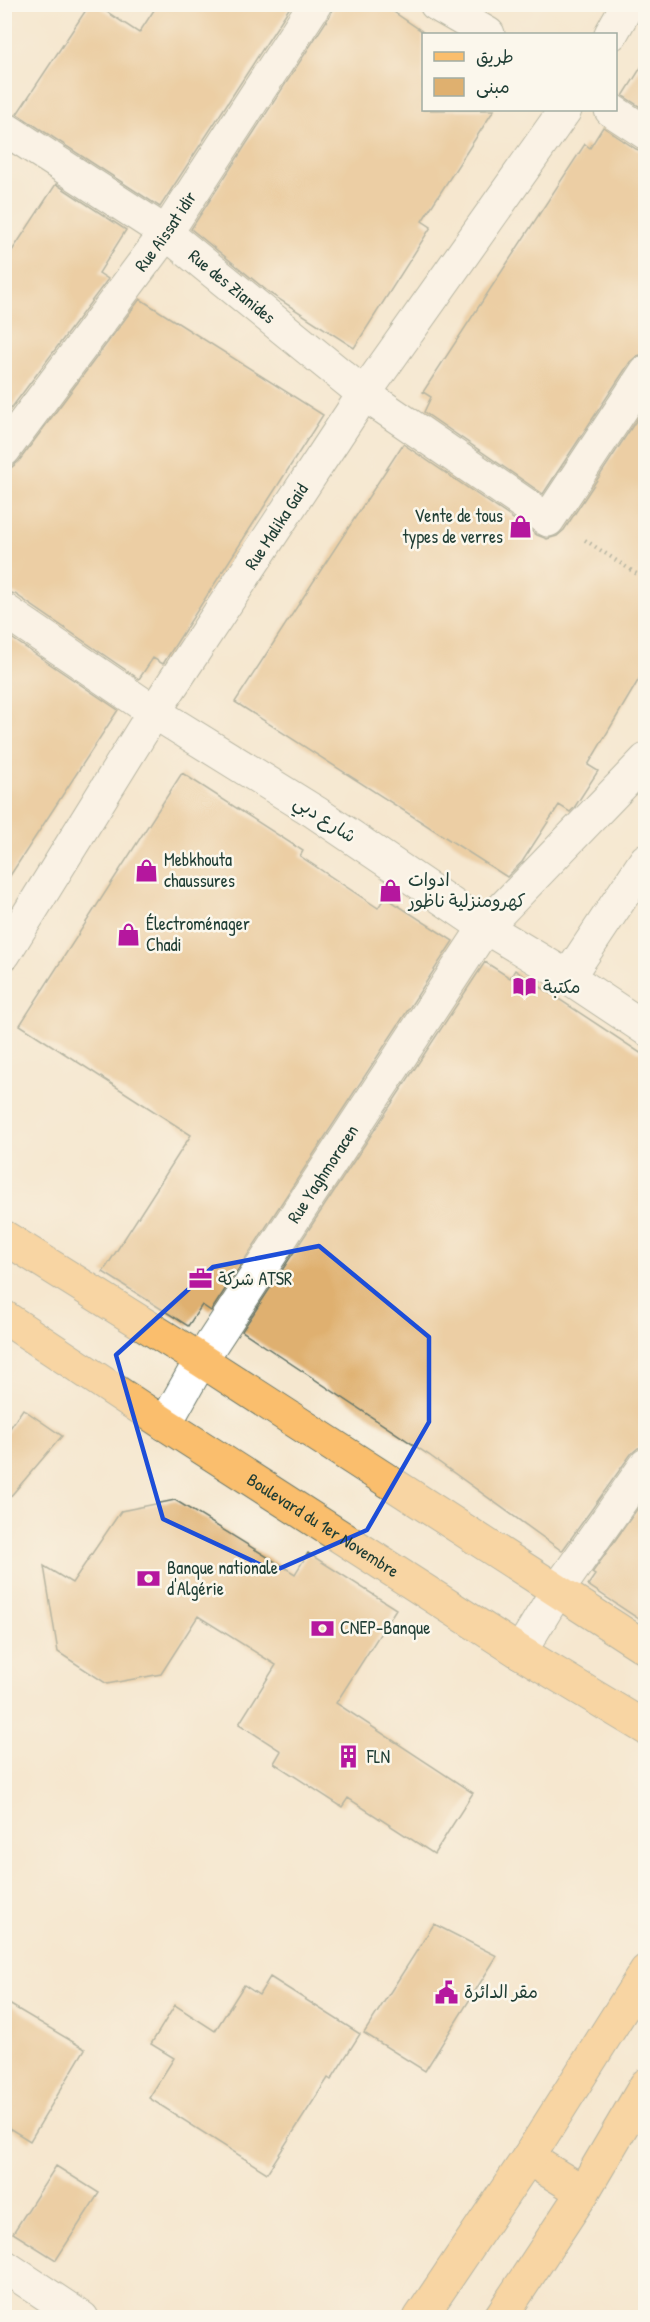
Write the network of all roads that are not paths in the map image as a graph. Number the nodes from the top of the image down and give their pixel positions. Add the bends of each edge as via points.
1 (315, 4) edge
2 (436, 4) edge
3 (628, 4) edge
4 (486, 33) edge
5 (612, 33) edge
6 (564, 111) edge
7 (612, 111) edge
8 (4, 128) edge
9 (645, 133) edge
10 (166, 233) junction
11 (645, 372) edge
12 (364, 394) junction
13 (4, 450) edge
14 (4, 610) edge
15 (154, 712) junction
16 (645, 760) edge
17 (645, 860) edge
18 (485, 927) junction
19 (4, 954) edge
20 (568, 977) junction
21 (645, 1029) edge
22 (4, 1237) edge
23 (4, 1317) edge
24 (201, 1360) junction
25 (165, 1424) junction
26 (645, 1466) edge
27 (557, 1590) junction
28 (645, 1648) edge
29 (520, 1652) junction
30 (645, 1728) edge
31 (645, 1971) edge
32 (645, 2085) edge
33 (528, 2158) junction
34 (583, 2192) junction
35 (4, 2266) edge
36 (82, 2318) edge
37 (420, 2318) edge
38 (500, 2318) edge

1 - 10 street, Rue Aissat idir
2 - 4 street
3 - 5 street
6 - 12 street, Rue Malika Gaid
7 - 9 street
8 - 10 street, Rue des Zianides
10 - 12 street, Rue des Zianides
10 - 13 street, Rue Aissat idir
11 - 12 street, Rue des Zianides via 548,520
12 - 15 street, Rue Malika Gaid
14 - 15 street, شارع دبي
15 - 18 street, شارع دبي via 315,812
15 - 19 street, Rue Malika Gaid
16 - 18 street, Rue Yaghmoracen
17 - 20 street
18 - 20 street, شارع دبي
18 - 24 street, Rue Yaghmoracen
20 - 21 street, شارع دبي
22 - 24 main road
23 - 25 main road, Boulevard du 1er Novembre
24 - 25 street, Rue Yaghmoracen
24 - 27 main road
25 - 29 main road, Boulevard du 1er Novembre
26 - 27 street
27 - 28 main road
27 - 29 street
29 - 30 main road, Boulevard du 1er Novembre
31 - 33 main road
32 - 34 main road
33 - 34 main road
33 - 37 main road
34 - 38 main road
35 - 36 street

